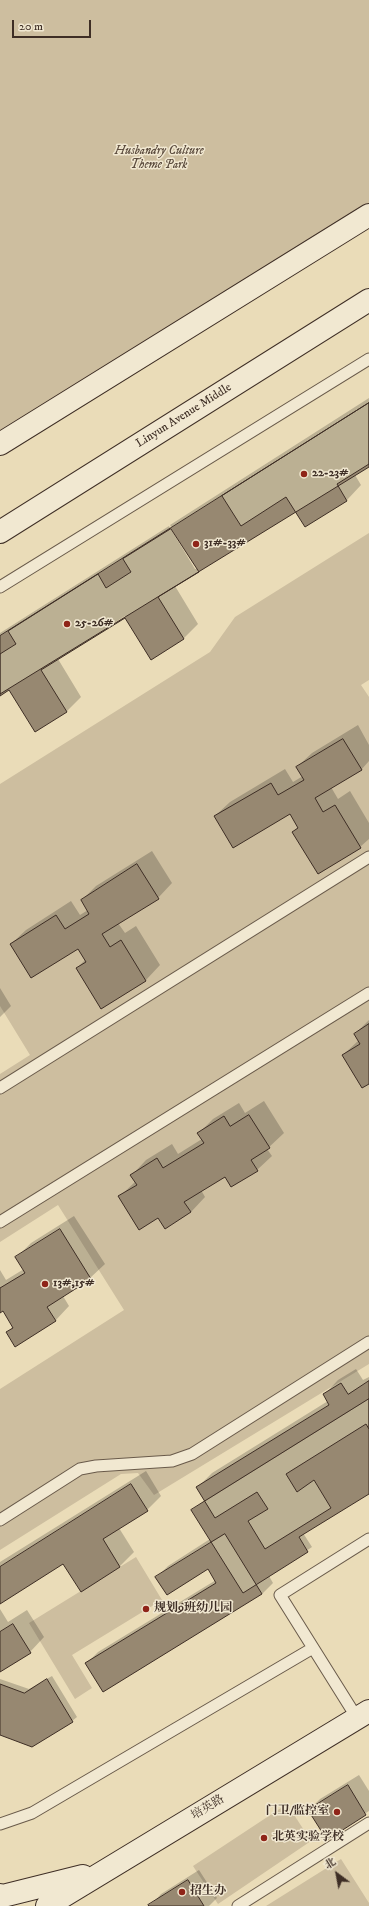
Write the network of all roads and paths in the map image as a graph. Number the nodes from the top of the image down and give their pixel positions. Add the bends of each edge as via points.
1 (369, 215) edge
2 (369, 300) edge
3 (369, 359) edge
4 (0, 444) edge
5 (0, 532) edge
6 (0, 587) edge
7 (369, 857) edge
8 (369, 993) edge
9 (0, 1088) edge
10 (0, 1222) edge
11 (369, 1342) edge
12 (0, 1520) edge
13 (369, 1539) edge
14 (313, 1648) junction
15 (363, 1714) edge
16 (369, 1823) edge
17 (0, 1824) edge
18 (104, 1871) junction
19 (0, 1895) edge
20 (47, 1906) edge
21 (238, 1906) edge

1 - 4 street
2 - 5 street, Linyun Avenue Middle
3 - 6 lane
7 - 9 lane
8 - 10 lane
11 - 12 lane via 192,1454 172,1462 80,1469
13 - 14 lane via 280,1595
14 - 15 lane
14 - 17 lane via 32,1813
15 - 18 street, 培英路
16 - 21 lane
18 - 19 street
18 - 20 street, 培英路

